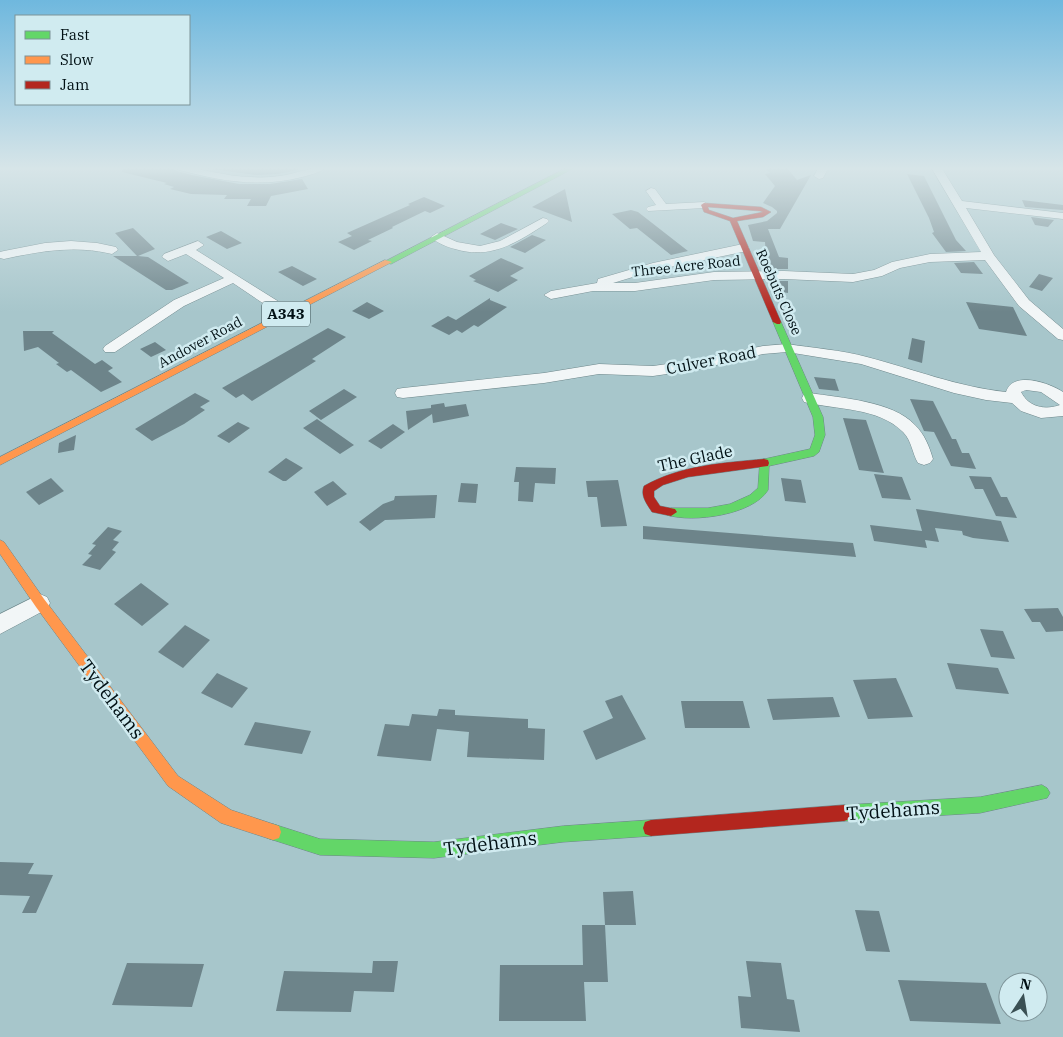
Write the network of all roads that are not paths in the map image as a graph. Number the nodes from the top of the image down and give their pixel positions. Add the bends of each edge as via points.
1 (479, 215) edge
2 (719, 215) edge
3 (763, 215) edge
4 (966, 215) edge
5 (733, 220) junction
6 (543, 221) dead end
7 (437, 237) junction
8 (106, 238) dead end
9 (95, 245) junction
10 (192, 248) joint
11 (743, 248) junction
12 (112, 250) dead end
13 (1, 253) edge
14 (989, 256) junction
15 (168, 257) dead end
16 (757, 275) junction
17 (234, 278) junction
18 (594, 287) junction
19 (551, 295) dead end
20 (287, 313) junction
21 (1063, 336) edge
22 (787, 348) junction
23 (110, 349) dead end
24 (403, 393) dead end
25 (810, 398) junction
26 (1015, 398) junction
27 (1063, 401) edge
28 (1063, 410) edge
29 (924, 459) dead end
30 (0, 461) edge
31 (764, 463) junction
32 (0, 545) edge
33 (40, 603) junction
34 (0, 625) edge
35 (1042, 793) dead end

1 - 7 street, Andover Road / A343
2 - 5 street
3 - 5 street
4 - 14 street
5 - 11 street, Roebuts Close
6 - 7 street via 493,249 472,251 452,246
7 - 20 street, Andover Road / A343
8 - 9 street
9 - 12 street
9 - 13 street via 69,243
10 - 15 street
10 - 17 street
11 - 16 street, Roebuts Close
11 - 18 street, Three Acre Road via 653,267
14 - 16 street, Three Acre Road via 930,258 853,278
14 - 21 street via 1024,303
16 - 18 street, Three Acre Road via 714,276 635,287
16 - 22 street, Roebuts Close
17 - 20 street
17 - 23 street via 179,303
18 - 19 street, Three Acre Road
20 - 30 street, Andover Road / A343
22 - 24 street, Culver Road via 653,371 598,369
22 - 25 street, The Glade
22 - 26 street, Culver Road via 864,360 954,388
25 - 29 street via 870,408 896,418 916,434
25 - 31 street, The Glade via 818,417 820,435 814,452
26 - 27 street via 1013,391 1018,386 1029,385 1048,390
26 - 28 street, Culver Road via 1041,413 1056,414
31 - 31 street, The Glade via 764,488 758,496 728,509 669,513 656,509 649,497 651,484 688,474
32 - 33 street, Tydehams
33 - 34 street
33 - 35 street, Tydehams via 172,781 227,817 320,847 434,850 563,834 980,805

